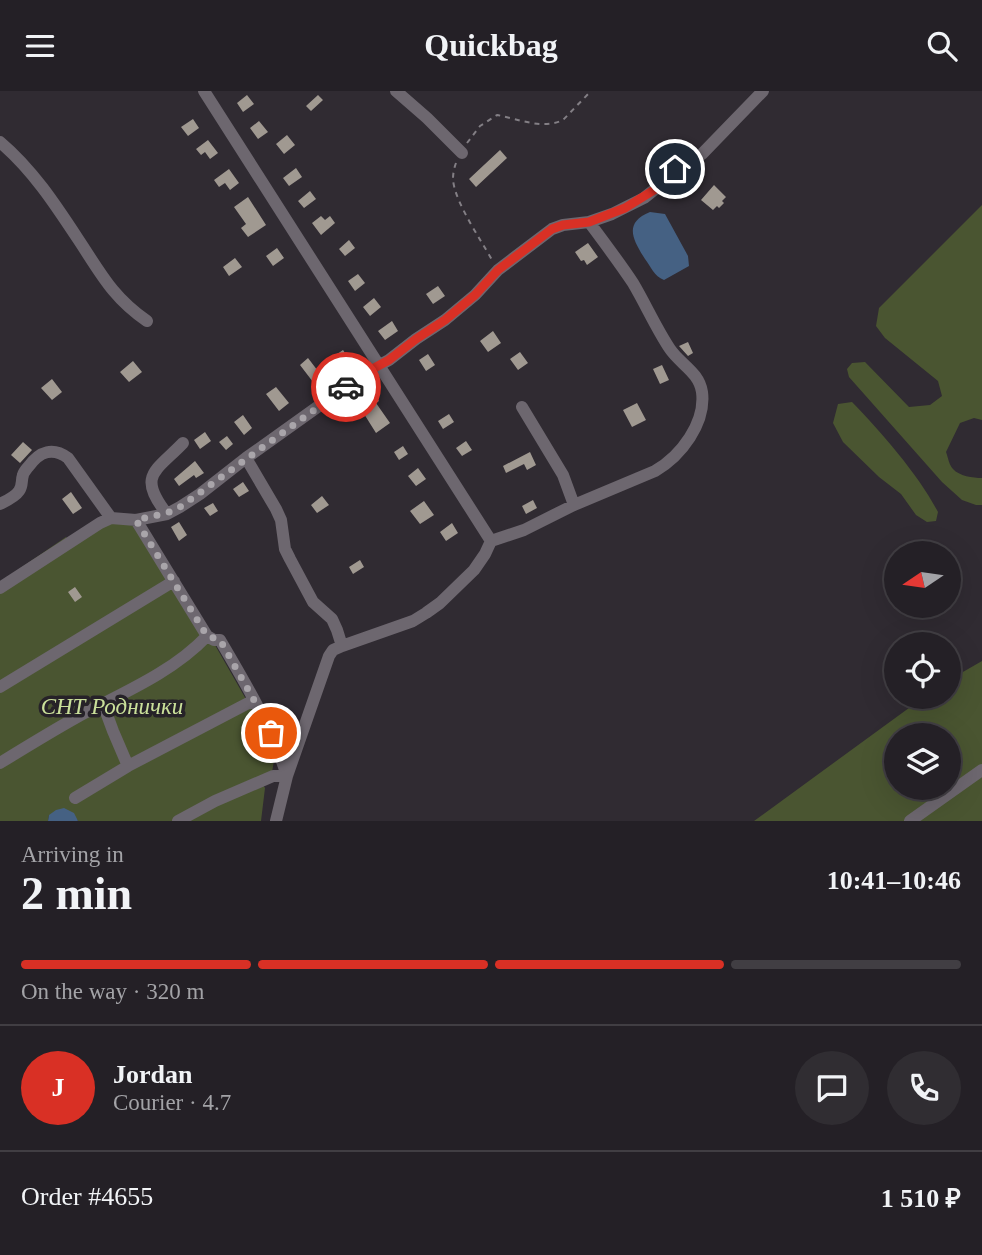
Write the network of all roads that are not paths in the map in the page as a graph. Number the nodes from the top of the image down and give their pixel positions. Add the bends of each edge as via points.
1 (204, 91) edge
2 (396, 91) edge
3 (763, 91) edge
4 (0, 142) edge
5 (462, 153) road end
6 (589, 222) junction
7 (147, 321) dead end
8 (378, 365) junction
9 (522, 407) dead end
10 (183, 443) dead end
11 (246, 458) junction
12 (0, 504) edge
13 (574, 505) junction
14 (167, 513) junction
15 (111, 518) junction
16 (136, 520) junction
17 (491, 541) junction
18 (174, 581) junction
19 (0, 588) edge
20 (207, 636) junction
21 (342, 646) junction
22 (0, 687) edge
23 (254, 700) junction
24 (103, 704) junction
25 (0, 763) edge
26 (128, 766) junction
27 (982, 770) edge
28 (287, 776) junction
29 (75, 798) dead end
30 (178, 821) edge
31 (276, 821) edge
32 (910, 821) edge

1 - 8 street
2 - 5 street
3 - 6 street via 702,154 625,208
4 - 7 street via 40,183 112,291
6 - 8 street via 552,229 498,270 445,320
6 - 13 street via 633,283 671,350 697,378 702,409 679,453 666,465
8 - 11 street
8 - 17 street
9 - 13 street via 563,475
10 - 14 street via 150,480 154,497
11 - 14 street
11 - 21 street via 281,520 290,559 313,602 332,619
12 - 15 street via 20,490 23,474 39,455 53,451 68,458
13 - 17 street
14 - 16 street
15 - 16 street
15 - 19 street
16 - 18 street
17 - 21 street via 474,570 426,613
18 - 20 street
18 - 22 street
20 - 23 street via 220,640
20 - 24 street via 194,650
21 - 28 street via 329,656
23 - 26 street
23 - 28 street
24 - 25 street
24 - 26 street
26 - 29 street
27 - 32 street
28 - 30 street via 273,776
28 - 31 street

